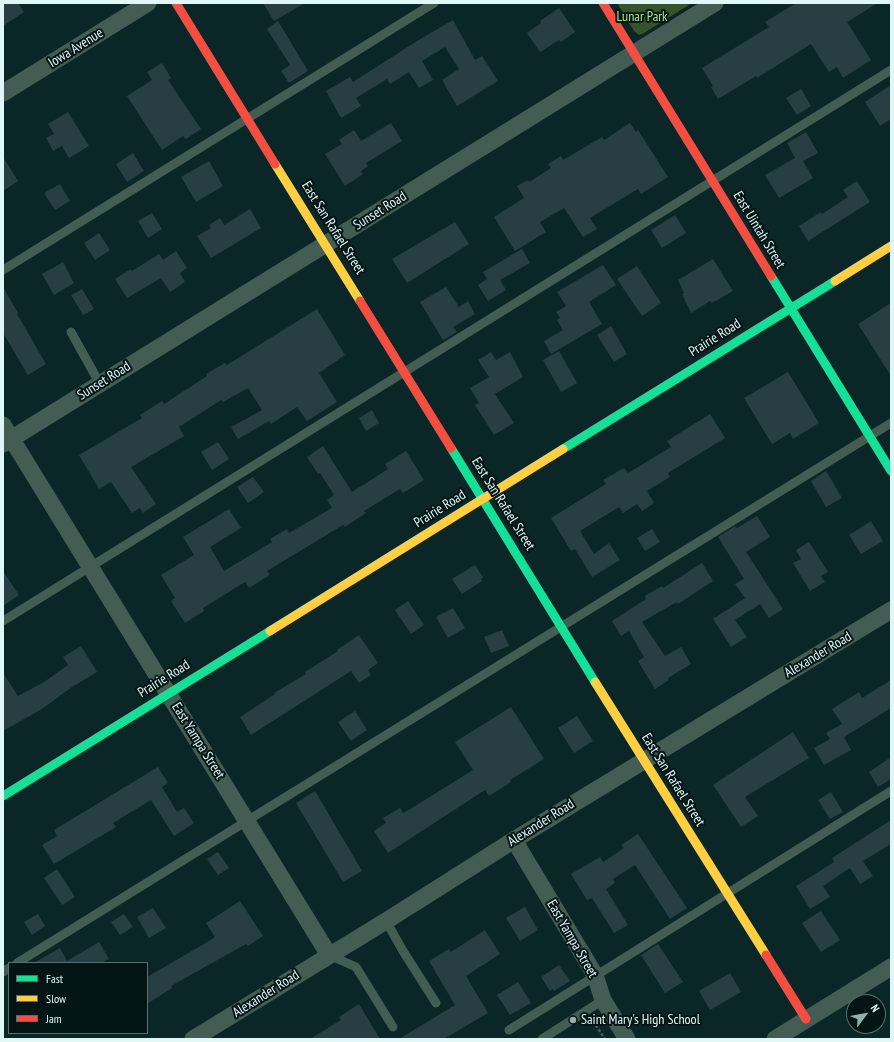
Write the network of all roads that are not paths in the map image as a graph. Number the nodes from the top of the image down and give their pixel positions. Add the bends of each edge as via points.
1 (148, 3) edge
2 (176, 3) edge
3 (434, 3) edge
4 (603, 3) edge
5 (715, 3) edge
6 (634, 53) junction
7 (891, 70) edge
8 (3, 93) edge
9 (248, 118) junction
10 (712, 180) junction
11 (326, 244) junction
12 (891, 246) edge
13 (3, 270) edge
14 (790, 308) junction
15 (71, 332) dead end
16 (405, 371) junction
17 (100, 384) junction
18 (891, 423) edge
19 (6, 436) edge
20 (870, 436) junction
21 (891, 471) edge
22 (483, 498) junction
23 (90, 566) junction
24 (891, 610) edge
25 (3, 621) edge
26 (562, 627) junction
27 (168, 693) junction
28 (644, 760) junction
29 (891, 791) edge
30 (3, 796) edge
31 (247, 820) junction
32 (514, 840) junction
33 (728, 892) junction
34 (386, 921) junction
35 (329, 955) junction
36 (19, 962) edge
37 (891, 967) edge
38 (596, 975) junction
39 (603, 1000) junction
40 (436, 1004) dead end
41 (806, 1019) junction
42 (393, 1027) dead end
43 (509, 1030) dead end
44 (193, 1039) edge
45 (542, 1039) edge
46 (627, 1039) edge
47 (775, 1039) edge

1 - 8 street, Iowa Avenue
2 - 9 street, East San Rafael Street
3 - 9 lane
4 - 6 street, East Uintah Street
5 - 6 street, Sunset Road
6 - 10 street, East Uintah Street
6 - 11 street, Sunset Road
7 - 10 lane
9 - 11 street, East San Rafael Street
9 - 13 lane
10 - 14 street, East Uintah Street
10 - 16 lane
11 - 16 street, East San Rafael Street
11 - 17 street, Sunset Road
12 - 14 street, Prairie Road
14 - 20 street, East Uintah Street
14 - 22 street, Prairie Road
15 - 17 lane
16 - 22 street, East San Rafael Street
16 - 23 lane
17 - 19 street, Sunset Road
18 - 20 lane
19 - 23 street, East Yampa Street
20 - 21 street, East Uintah Street
20 - 26 lane
22 - 26 street, East San Rafael Street
22 - 27 street, Prairie Road
23 - 25 lane
23 - 27 street, East Yampa Street
24 - 28 street, Alexander Road
26 - 28 street, East San Rafael Street
26 - 31 lane
27 - 30 street, Prairie Road
27 - 31 street, East Yampa Street
28 - 32 street, Alexander Road
28 - 33 street, East San Rafael Street
29 - 33 lane
31 - 35 street, East Yampa Street
31 - 36 lane
32 - 34 street, Alexander Road
32 - 38 street, East Yampa Street
33 - 38 lane
33 - 41 street, East San Rafael Street
34 - 35 street, Alexander Road
34 - 40 lane
35 - 42 lane via 356,967
35 - 44 street, Alexander Road
37 - 41 street
38 - 39 street, East Yampa Street
38 - 43 lane
39 - 45 lane
39 - 46 street, East Yampa Street
41 - 47 street

